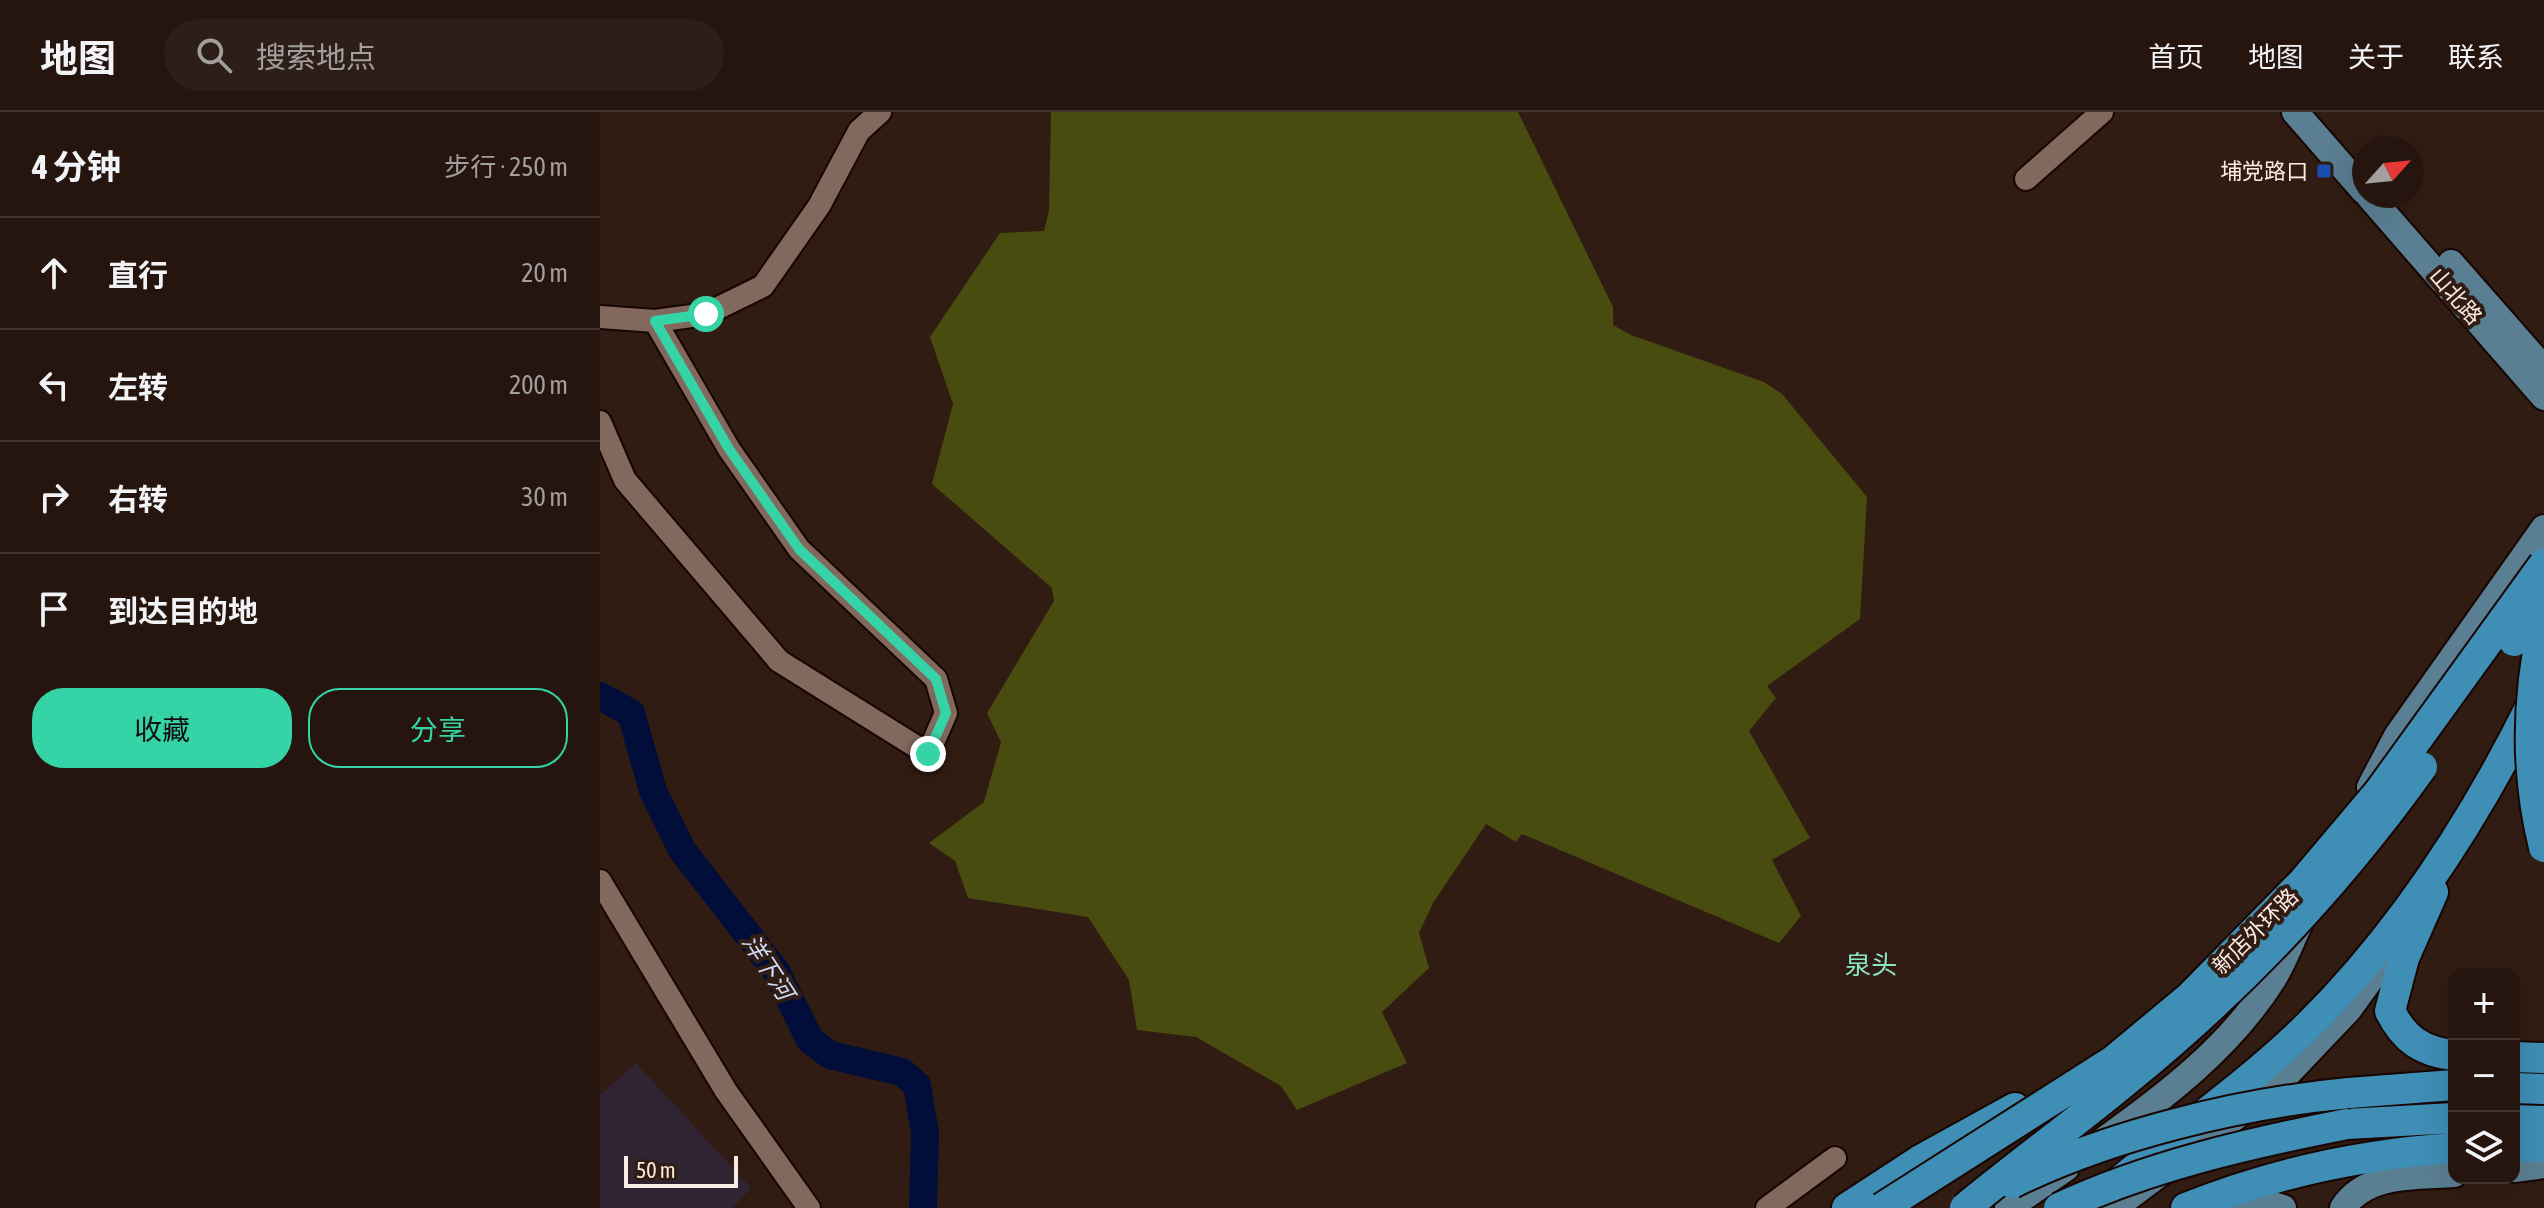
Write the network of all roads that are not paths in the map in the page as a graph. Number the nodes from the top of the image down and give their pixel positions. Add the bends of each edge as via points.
1 (880, 112) edge
2 (2102, 112) edge
3 (2295, 112) edge
4 (2318, 112) edge
5 (2352, 150) edge
6 (2352, 177) edge
7 (2026, 179) dead end
8 (2379, 208) edge
9 (2403, 208) edge
10 (600, 317) edge
11 (655, 321) junction
12 (2544, 369) edge
13 (2544, 397) edge
14 (600, 422) edge
15 (2544, 528) edge
16 (2544, 564) edge
17 (2544, 601) edge
18 (2544, 620) edge
19 (2544, 681) edge
20 (2452, 847) junction
21 (2544, 847) edge
22 (2320, 880) junction
23 (600, 881) edge
24 (2448, 1054) edge
25 (2520, 1057) edge
26 (2544, 1058) edge
27 (2448, 1086) edge
28 (2052, 1088) joint
29 (2520, 1088) edge
30 (2544, 1089) edge
31 (2448, 1118) edge
32 (2520, 1120) edge
33 (2544, 1121) edge
34 (2520, 1146) edge
35 (2544, 1147) edge
36 (2448, 1149) edge
37 (1835, 1158) dead end
38 (2544, 1165) edge
39 (2520, 1168) edge
40 (2448, 1175) edge
41 (2198, 1203) edge
42 (809, 1208) edge
43 (1767, 1208) edge
44 (1847, 1208) edge
45 (1882, 1208) edge
46 (1963, 1208) edge
47 (2008, 1208) edge
48 (2059, 1208) edge
49 (2087, 1208) edge
50 (2114, 1208) edge
51 (2283, 1208) edge
52 (2343, 1208) edge

1 - 11 street via 859,131 819,206 763,286 706,314
2 - 7 street
3 - 6 main road
4 - 5 main road
8 - 13 main road, 山北路
9 - 12 main road, 山北路
10 - 11 street
11 - 14 street via 729,449 799,549 936,679 946,713 928,754 779,661 625,480
15 - 22 main road via 2397,736
16 - 45 highway, 新店外环路, bridge via 2379,792 2303,882 2190,997 2113,1061
17 - 46 highway, 新店外环路, bridge via 2320,898 2128,1080
18 - 21 highway, bridge via 2533,672 2529,736 2534,804
19 - 20 highway
20 - 24 highway via 2404,958 2390,1011 2415,1044
20 - 49 highway via 2382,941 2309,1025
20 - 50 main road via 2415,916 2321,1040 2275,1087
22 - 28 main road via 2237,993
22 - 47 main road via 2273,979 2200,1064 2178,1087
23 - 42 street via 726,1091
25 - 26 highway
27 - 46 highway, bridge via 2287,1099 2165,1128 2036,1171
28 - 44 highway via 1919,1161
29 - 30 highway
31 - 48 highway, bridge via 2347,1124 2289,1135 2096,1191
32 - 33 highway
34 - 35 highway
36 - 41 highway via 2357,1159
37 - 43 street
38 - 39 main road
40 - 52 main road via 2373,1183
41 - 51 main road via 2247,1198

